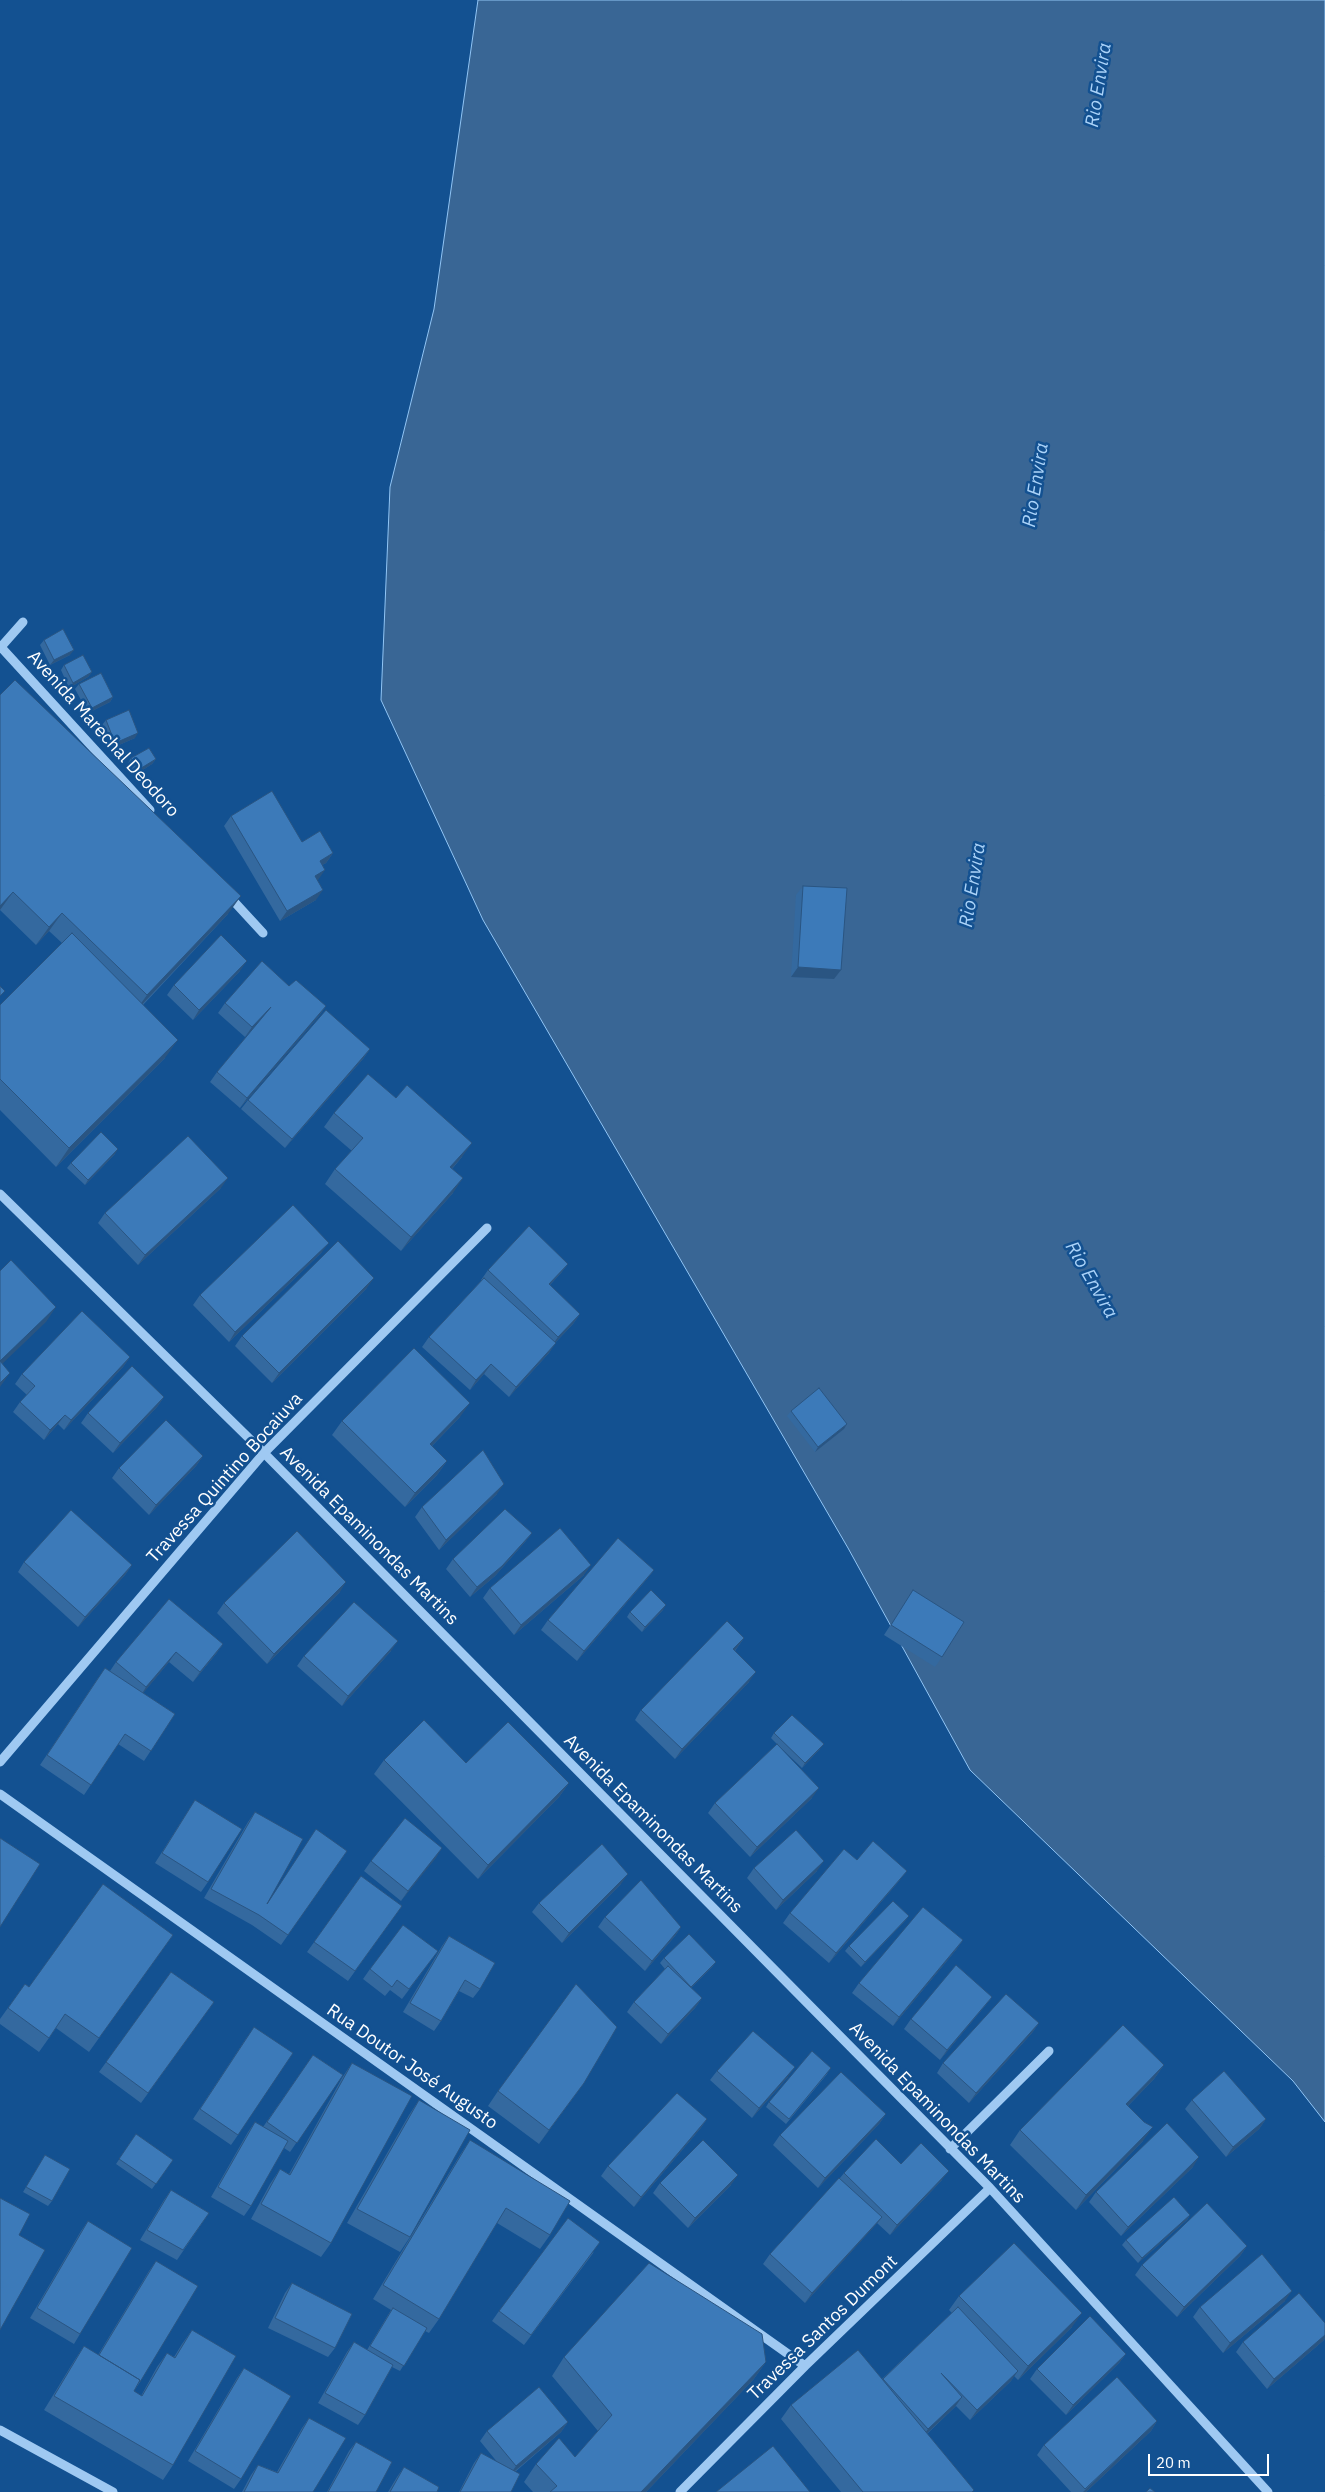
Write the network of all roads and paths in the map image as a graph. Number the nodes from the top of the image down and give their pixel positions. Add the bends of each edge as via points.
1 (22, 622) dead end
2 (0, 647) edge
3 (156, 816) edge
4 (223, 889) edge
5 (263, 933) dead end
6 (0, 1194) edge
7 (487, 1228) dead end
8 (264, 1453) junction
9 (0, 1762) edge
10 (0, 1794) edge
11 (1049, 2052) dead end
12 (950, 2149) junction
13 (990, 2188) junction
14 (806, 2366) junction
15 (0, 2430) edge
16 (113, 2492) edge
17 (680, 2492) edge
18 (1268, 2492) edge

1 - 2 street
2 - 3 street, Avenida Marechal Deodoro
4 - 5 street
6 - 8 street, Avenida Epaminondas Martins
7 - 8 street, Travessa Quintino Bocaiuva
8 - 9 street, Travessa Quintino Bocaiuva
8 - 12 street, Avenida Epaminondas Martins
10 - 14 street, Rua Doutor José Augusto
11 - 12 street
12 - 13 street, Avenida Epaminondas Martins
13 - 14 street, Travessa Santos Dumont
13 - 18 street, Avenida Epaminondas Martins
14 - 17 street, Travessa Santos Dumont
15 - 16 street

